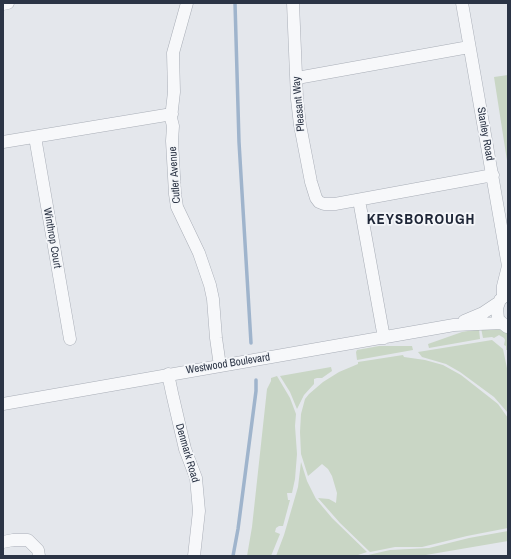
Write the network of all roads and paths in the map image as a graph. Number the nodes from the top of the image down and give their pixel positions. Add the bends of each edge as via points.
1 (8, 3) edge
2 (187, 3) edge
3 (293, 3) edge
4 (462, 3) edge
5 (3, 4) edge
6 (469, 47) junction
7 (297, 78) junction
8 (172, 114) junction
9 (36, 137) junction
10 (3, 142) edge
11 (493, 175) junction
12 (359, 200) junction
13 (508, 266) edge
14 (503, 298) edge
15 (454, 325) junction
16 (505, 326) edge
17 (384, 338) junction
18 (70, 339) dead end
19 (220, 366) junction
20 (168, 374) junction
21 (3, 404) edge
22 (3, 542) edge
23 (39, 556) edge
24 (194, 556) edge

1 - 5 street
2 - 8 street, Cutler Avenue via 173,53
3 - 7 street, Pleasant Way
4 - 6 street, Stanley Road
6 - 7 street
6 - 11 street, Stanley Road
7 - 12 street, Pleasant Way via 300,125 316,198 319,202 330,205
8 - 9 street
8 - 19 street, Cutler Avenue via 177,207 210,285
9 - 10 street
9 - 18 street, Winthrop Court
11 - 12 street
11 - 13 street, Stanley Road
12 - 17 street
13 - 14 street, Stanley Road
14 - 15 street, Westwood Boulevard via 478,316
14 - 16 street, Stanley Road via 497,314
15 - 16 street, Westwood Boulevard
15 - 17 street, Westwood Boulevard
17 - 19 street, Westwood Boulevard
19 - 20 street, Westwood Boulevard
20 - 21 street, Westwood Boulevard
20 - 24 street, Denmark Road via 185,449 197,484 199,511
22 - 23 street via 28,540 38,550

